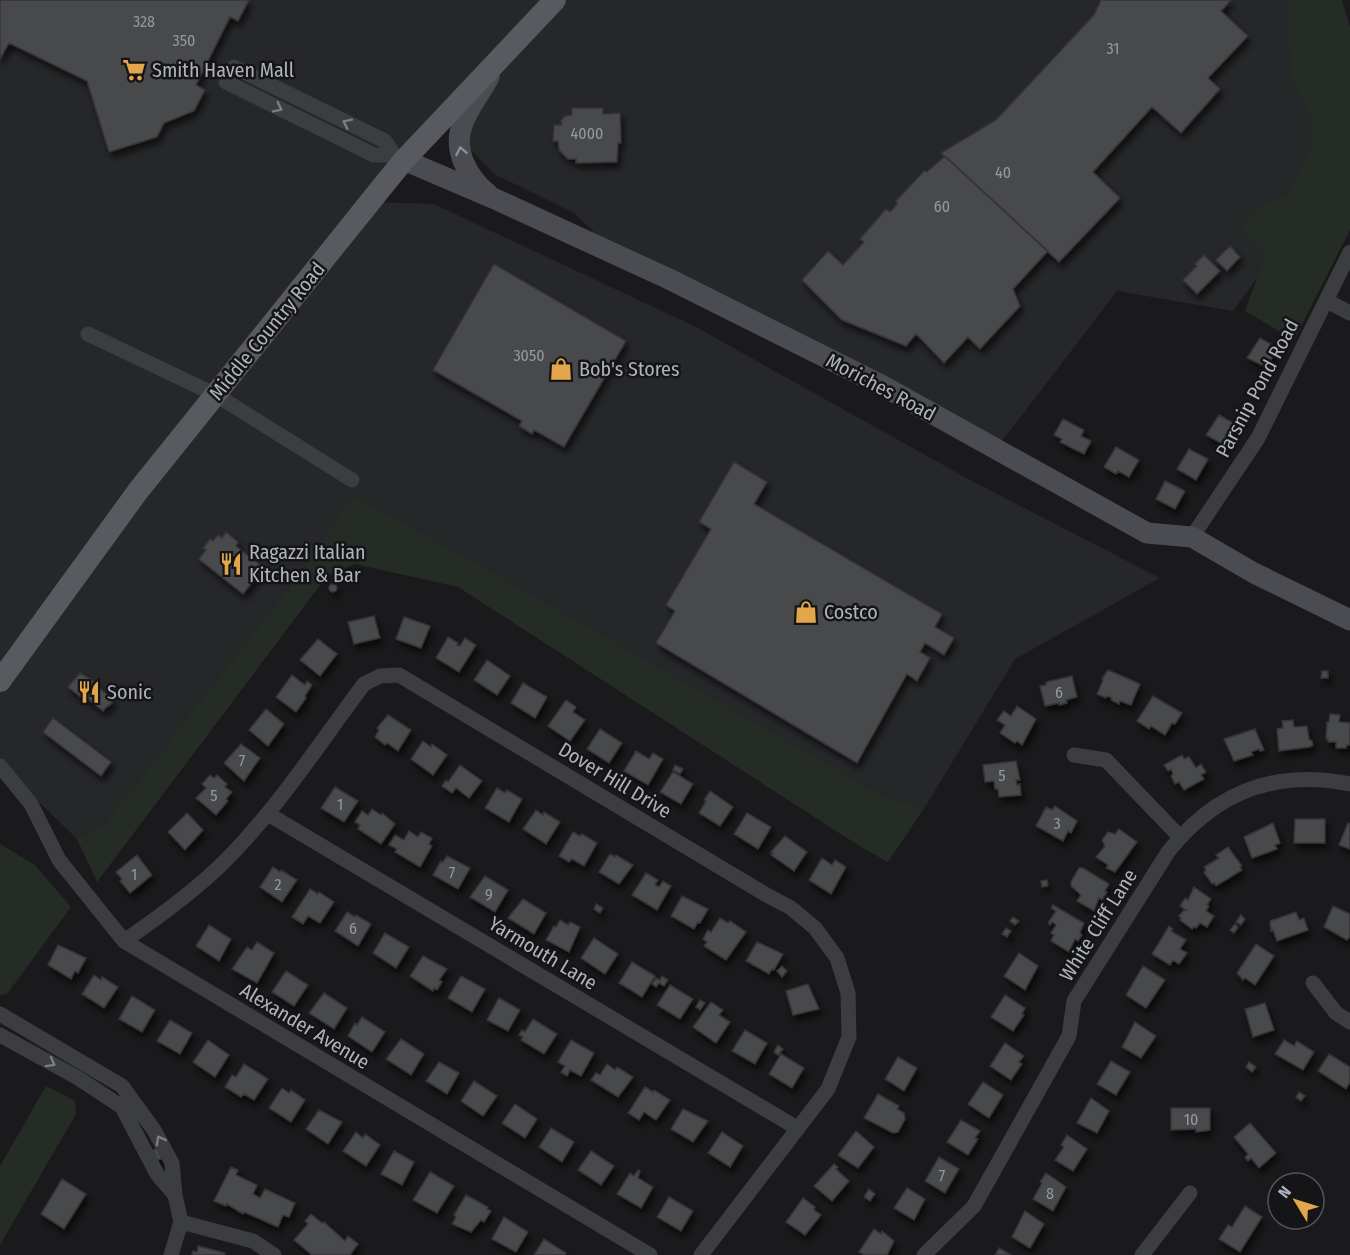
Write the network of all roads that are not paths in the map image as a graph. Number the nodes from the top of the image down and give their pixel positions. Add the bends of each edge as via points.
1 (555, 0) edge
2 (498, 62) junction
3 (234, 68) dead end
4 (226, 82) dead end
5 (399, 158) junction
6 (493, 198) junction
7 (1350, 252) edge
8 (1327, 301) junction
9 (1350, 313) edge
10 (88, 334) dead end
11 (216, 395) junction
12 (352, 480) dead end
13 (1192, 537) junction
14 (1350, 620) edge
15 (0, 681) edge
16 (1074, 755) dead end
17 (0, 766) edge
18 (1350, 784) edge
19 (268, 814) junction
20 (1180, 837) junction
21 (124, 941) junction
22 (1313, 983) dead end
23 (0, 1014) edge
24 (1350, 1022) edge
25 (0, 1035) edge
26 (797, 1128) junction
27 (1190, 1193) dead end
28 (175, 1195) junction
29 (181, 1222) junction
30 (171, 1255) edge
31 (274, 1255) edge
32 (650, 1255) edge
33 (701, 1255) edge
34 (924, 1255) edge
35 (1142, 1255) edge

1 - 2 main road, Middle Country Road
2 - 5 main road, Middle Country Road
6 -> 2 street via 475,183 461,156 459,142 462,124
5 -> 3 street via 385,141
4 -> 5 street via 374,156
5 - 6 street, Moriches Road
5 - 11 main road, Middle Country Road
6 - 13 street, Moriches Road via 669,279 883,386 1147,533
7 - 8 street, Parsnip Pond Road
8 - 9 street
8 - 13 street, Parsnip Pond Road via 1258,438
10 - 11 street
11 - 12 street
11 - 15 main road, Middle Country Road via 138,491
13 - 14 street, Moriches Road via 1254,573
16 - 20 street via 1106,760
17 - 21 street, Alexander Avenue via 31,804 59,860
18 - 20 street, White Cliff Lane via 1296,779 1259,786 1214,807
19 - 21 street, Dover Hill Drive via 224,863
19 - 26 street, Yarmouth Lane
19 - 26 street, Dover Hill Drive via 364,684 380,676 399,675 791,908 815,928 837,958 849,993 849,1037 828,1089
20 - 34 street, White Cliff Lane via 1074,1001 1069,1036 974,1206
21 - 32 street, Alexander Avenue
22 - 24 street via 1336,1013
28 -> 23 street via 172,1163 122,1086
25 -> 28 street via 122,1107 157,1174
26 - 33 street, Dover Hill Drive
27 - 35 street
28 - 29 street
29 - 30 street
29 - 31 street via 253,1241

